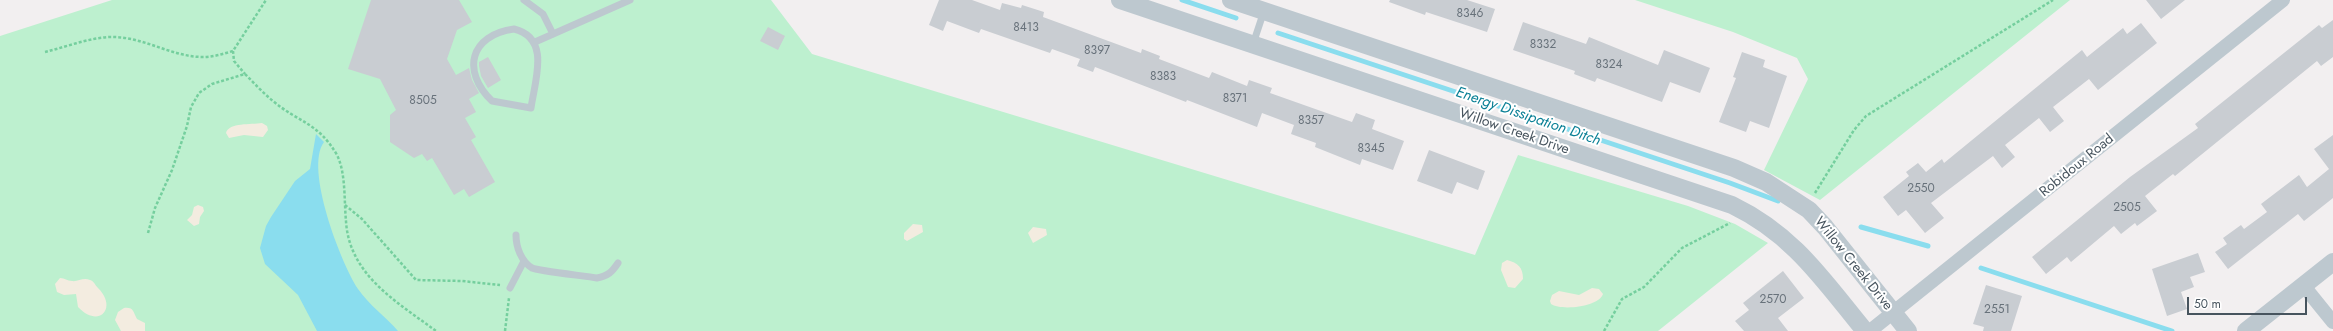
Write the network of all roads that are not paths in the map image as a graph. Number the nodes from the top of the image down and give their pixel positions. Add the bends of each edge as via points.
1 (524, 0) edge
2 (630, 0) edge
3 (1120, 0) edge
4 (1231, 0) edge
5 (2284, 0) edge
6 (1264, 11) junction
7 (553, 34) junction
8 (535, 42) junction
9 (1253, 45) junction
10 (516, 235) dead end
11 (524, 261) junction
12 (618, 262) dead end
13 (2333, 262) edge
14 (2303, 286) junction
15 (510, 288) road end
16 (1893, 312) junction
17 (2333, 322) edge
18 (1865, 331) edge
19 (1870, 331) edge
20 (1908, 331) edge
21 (2246, 331) edge

1 - 7 lane via 543,14
2 - 7 lane
3 - 9 street, Willow Creek Drive
4 - 6 street, Willow Creek Drive
5 - 16 street, Robidoux Road
6 - 9 lane
6 - 16 street, Willow Creek Drive via 1734,168 1766,182 1799,203 1825,227
7 - 8 lane
8 - 8 lane via 522,31 505,30 482,43 475,51 473,69 480,86 492,101 531,108 539,59
9 - 18 street, Willow Creek Drive via 1732,205 1755,216 1803,255
10 - 11 lane via 516,244
11 - 12 lane via 533,268 597,278 612,272
11 - 15 lane
13 - 14 street
14 - 17 street
14 - 21 street
16 - 19 street, Robidoux Road
16 - 20 street, Willow Creek Drive

